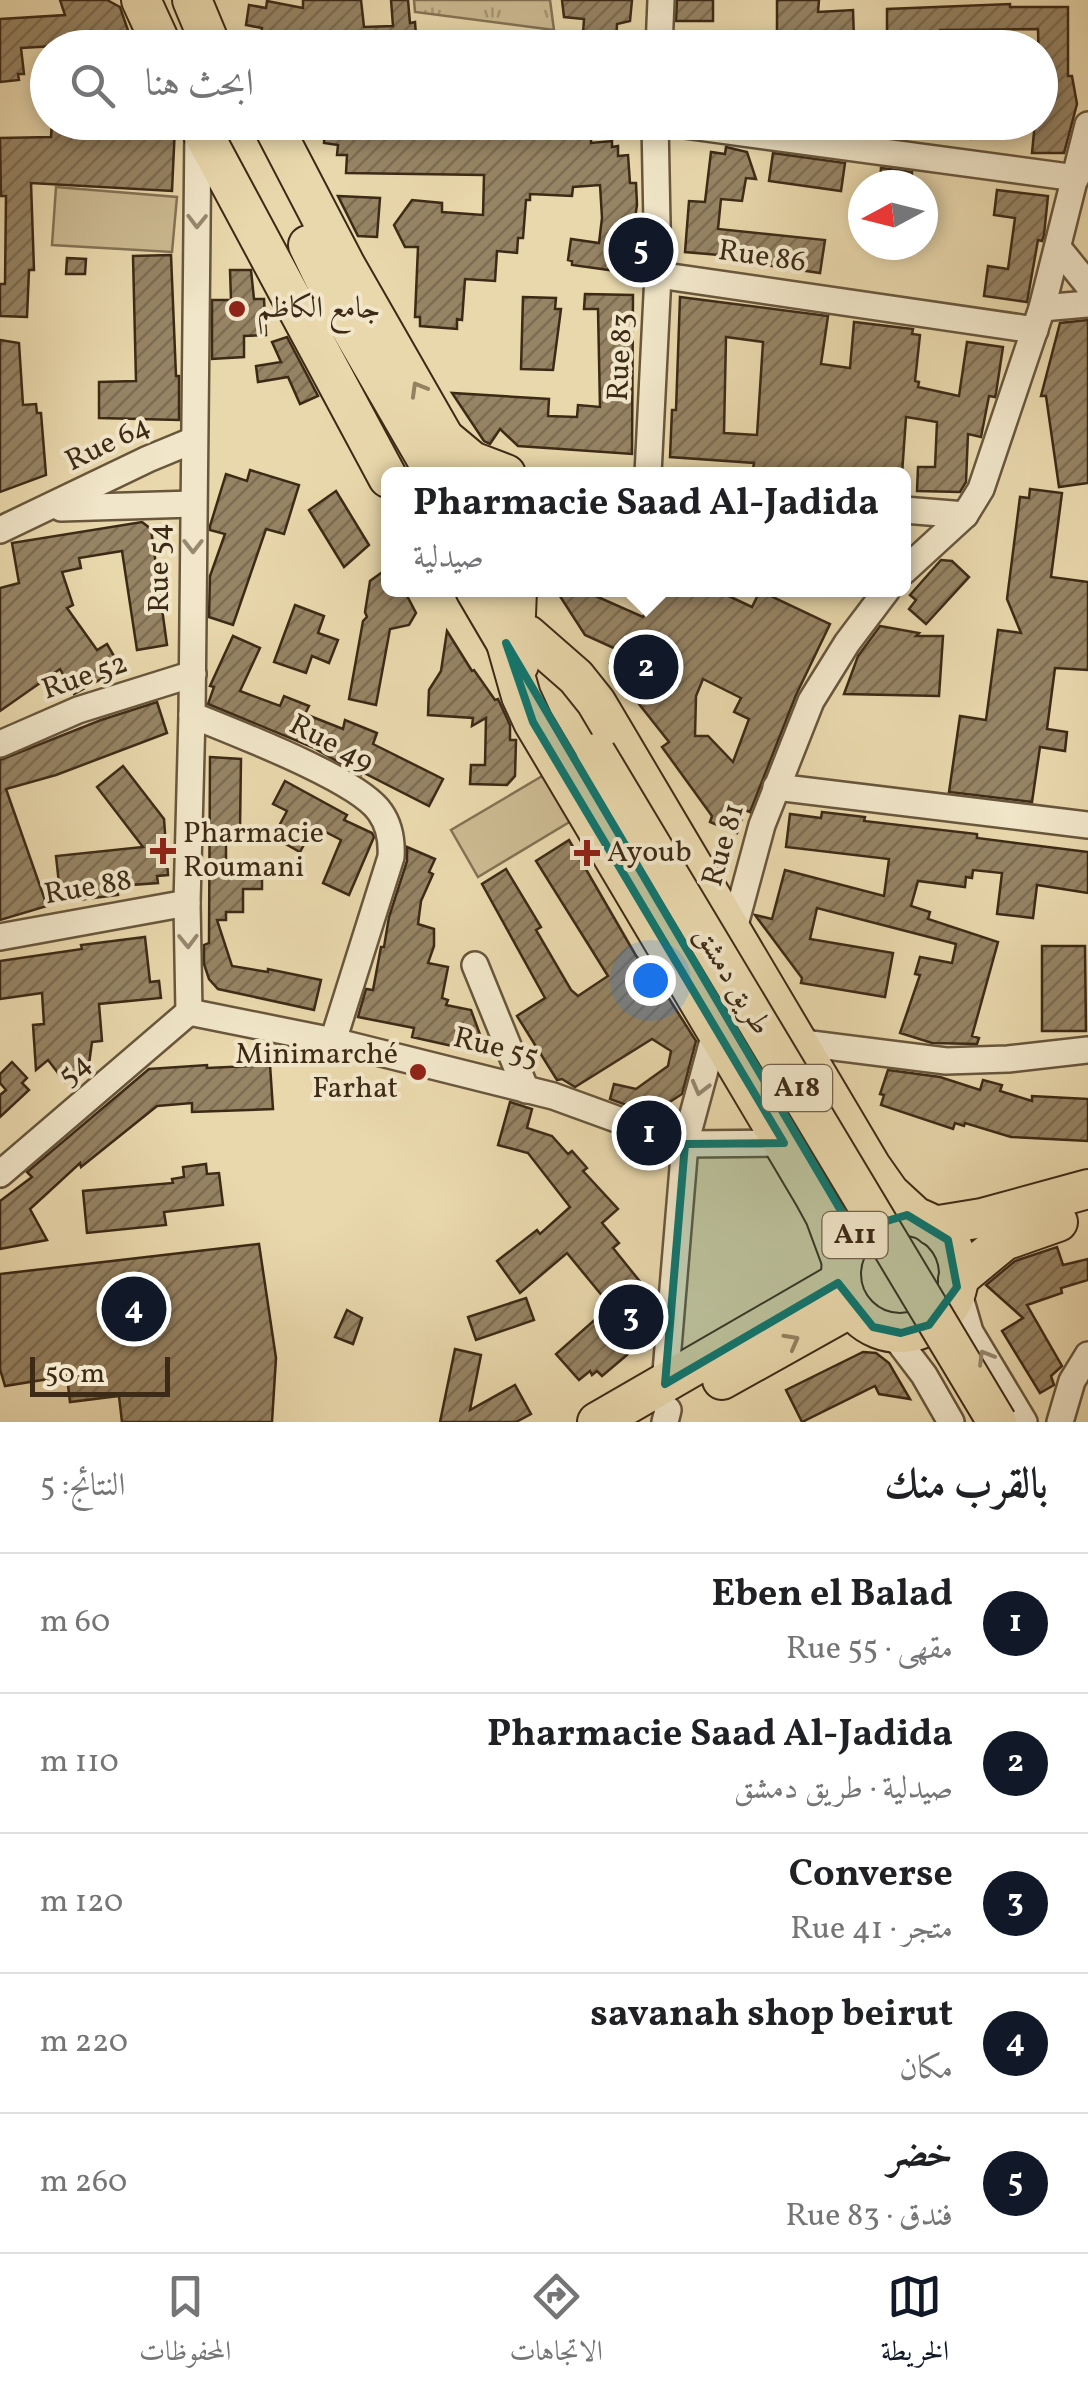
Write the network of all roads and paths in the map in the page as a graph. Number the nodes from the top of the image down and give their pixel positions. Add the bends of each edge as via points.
1 (142, 0) edge
2 (167, 0) edge
3 (192, 0) edge
4 (218, 0) edge
5 (662, 0) edge
6 (155, 30) edge
7 (180, 30) edge
8 (204, 30) edge
9 (230, 30) edge
10 (661, 30) edge
11 (1088, 125) edge
12 (205, 140) edge
13 (217, 140) edge
14 (255, 140) edge
15 (280, 140) edge
16 (659, 140) edge
17 (793, 140) edge
18 (1076, 178) junction
19 (1059, 249) junction
20 (658, 274) junction
21 (1088, 285) edge
22 (1088, 304) edge
23 (1038, 319) junction
24 (194, 440) junction
25 (416, 461) edge
26 (488, 467) edge
27 (648, 467) edge
28 (192, 504) junction
29 (51, 508) junction
30 (911, 511) edge
31 (965, 515) junction
32 (0, 530) edge
33 (911, 565) edge
34 (486, 597) edge
35 (882, 597) edge
36 (514, 614) edge
37 (192, 674) junction
38 (192, 715) junction
39 (0, 744) edge
40 (584, 754) junction
41 (776, 787) junction
42 (1088, 825) edge
43 (187, 903) junction
44 (0, 936) edge
45 (732, 936) junction
46 (475, 964) dead end
47 (189, 1012) junction
48 (714, 1033) junction
49 (333, 1041) junction
50 (795, 1042) junction
51 (1088, 1050) edge
52 (526, 1090) junction
53 (783, 1143) junction
54 (685, 1144) junction
55 (0, 1174) edge
56 (1088, 1189) edge
57 (1088, 1213) edge
58 (925, 1221) junction
59 (958, 1283) junction
60 (845, 1284) junction
61 (892, 1332) junction
62 (1088, 1355) edge
63 (661, 1409) edge
64 (597, 1422) edge
65 (951, 1422) edge
66 (967, 1422) edge
67 (998, 1422) edge
68 (1024, 1422) edge
69 (1060, 1422) edge

1 - 6 highway
2 - 7 highway
3 - 8 highway
4 - 9 highway
5 - 10 street
11 - 18 street
12 -> 24 street, Rue 54
13 - 25 highway
14 - 25 highway
25 -> 15 highway via 346,266
16 - 20 street, Rue 83
17 - 18 street
18 - 19 street
19 - 21 street
19 - 23 street
20 - 23 street, Rue 86
20 - 27 street, Rue 83
22 - 23 street, Rue 86
23 - 31 street via 981,489
24 - 28 street, Rue 54
24 - 29 street, Rue 64
25 - 26 highway
28 - 29 street, Rue 64
28 -> 37 street, Rue 54
29 - 32 street, Rue 64
30 - 31 street
31 - 33 street
34 - 36 highway, طريق دمشق / A18
35 - 41 street, Rue 81 via 810,701
36 - 40 highway, طريق دمشق / A18
36 - 45 highway via 596,702
36 - 48 highway via 521,696 533,722
37 - 38 street, Rue 54
37 - 39 street, Rue 52 via 78,710
38 - 43 street, Rue 54
38 - 49 street, Rue 49 via 358,792 390,829 391,857
40 - 66 highway, طريق دمشق / A18
40 - 67 highway, طريق دمشق / A18, bridge
41 - 42 street
41 - 45 street, Rue 81
43 - 44 street, Rue 88
43 -> 47 street, Rue 54
45 - 48 street, Rue 81
45 - 50 highway
46 - 52 street
47 - 49 street, Rue 55
47 - 55 street, 54
48 - 53 highway
48 -> 54 street, Rue 81
49 - 52 street, Rue 55
50 - 51 street via 946,1061
50 - 58 highway via 881,1182
52 - 54 street, Rue 55
53 - 54 street, Rue 55
53 - 60 highway via 825,1216
54 - 63 street, Rue 81
56 - 58 highway, A11 via 982,1218
57 - 59 highway via 1004,1241
58 - 59 highway via 953,1249
58 - 60 highway, A11 via 897,1215 870,1223 855,1236
59 - 61 highway via 944,1313 929,1325
68 -> 59 street via 970,1332
60 - 61 highway via 865,1322
60 - 63 highway, A11
61 - 65 street
62 - 69 street
63 - 64 highway, A11

